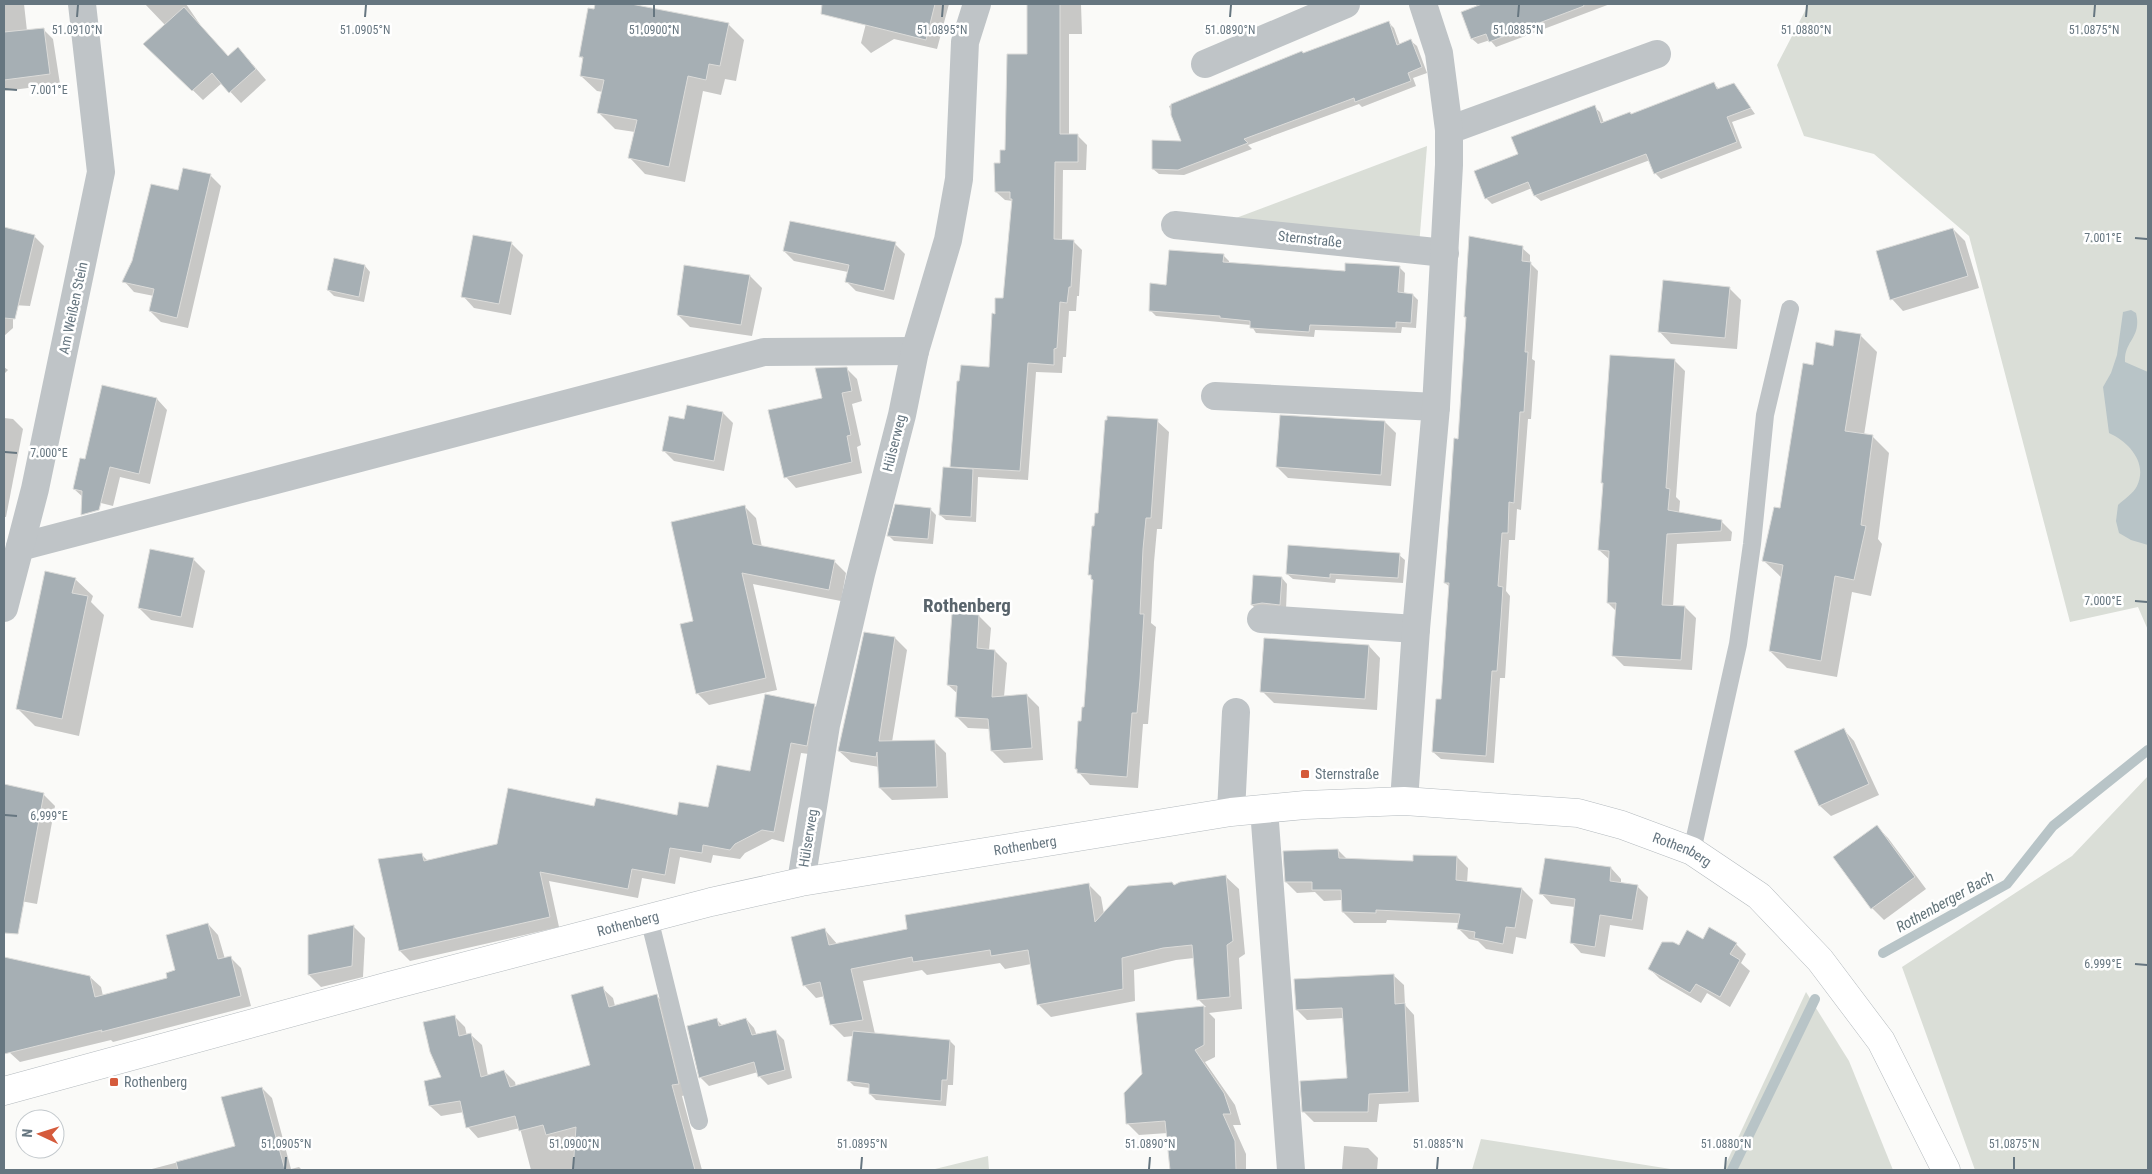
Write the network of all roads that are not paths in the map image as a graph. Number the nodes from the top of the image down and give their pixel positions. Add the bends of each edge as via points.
1 (82, 4) edge
2 (977, 4) edge
3 (1346, 4) edge
4 (1423, 4) edge
5 (1657, 54) dead end
6 (1205, 64) dead end
7 (1449, 130) junction
8 (1175, 225) dead end
9 (1446, 253) junction
10 (1790, 309) dead end
11 (916, 351) junction
12 (1215, 396) dead end
13 (1436, 407) junction
14 (20, 547) junction
15 (4, 608) edge
16 (1262, 619) dead end
17 (1416, 629) junction
18 (1236, 712) dead end
19 (1404, 801) junction
20 (1264, 809) junction
21 (1231, 812) junction
22 (1692, 851) junction
23 (801, 882) junction
24 (649, 918) junction
25 (4, 1091) edge
26 (699, 1121) dead end
27 (1291, 1170) edge
28 (1946, 1170) edge

1 - 14 street, Am Weißen Stein via 101,172
2 - 11 street, Hülserweg via 965,42 959,179 948,240
3 - 6 street
4 - 7 street via 1439,52
5 - 7 street
7 - 9 street
8 - 9 street, Sternstraße
9 - 13 street
10 - 22 lane via 1765,415 1738,644
11 - 14 street via 764,352
11 - 23 street, Hülserweg via 826,725
12 - 13 street
13 - 17 street
14 - 15 street, Am Weißen Stein
16 - 17 street
17 - 19 street
18 - 21 street
19 - 20 street, Rothenberg
19 - 22 street, Rothenberg via 1578,813 1622,825
20 - 21 street, Rothenberg
20 - 27 street
21 - 23 street, Rothenberg
22 - 28 street, Rothenberg via 1759,896 1820,960 1881,1041
23 - 24 street, Rothenberg
24 - 25 street, Rothenberg
24 - 26 lane

